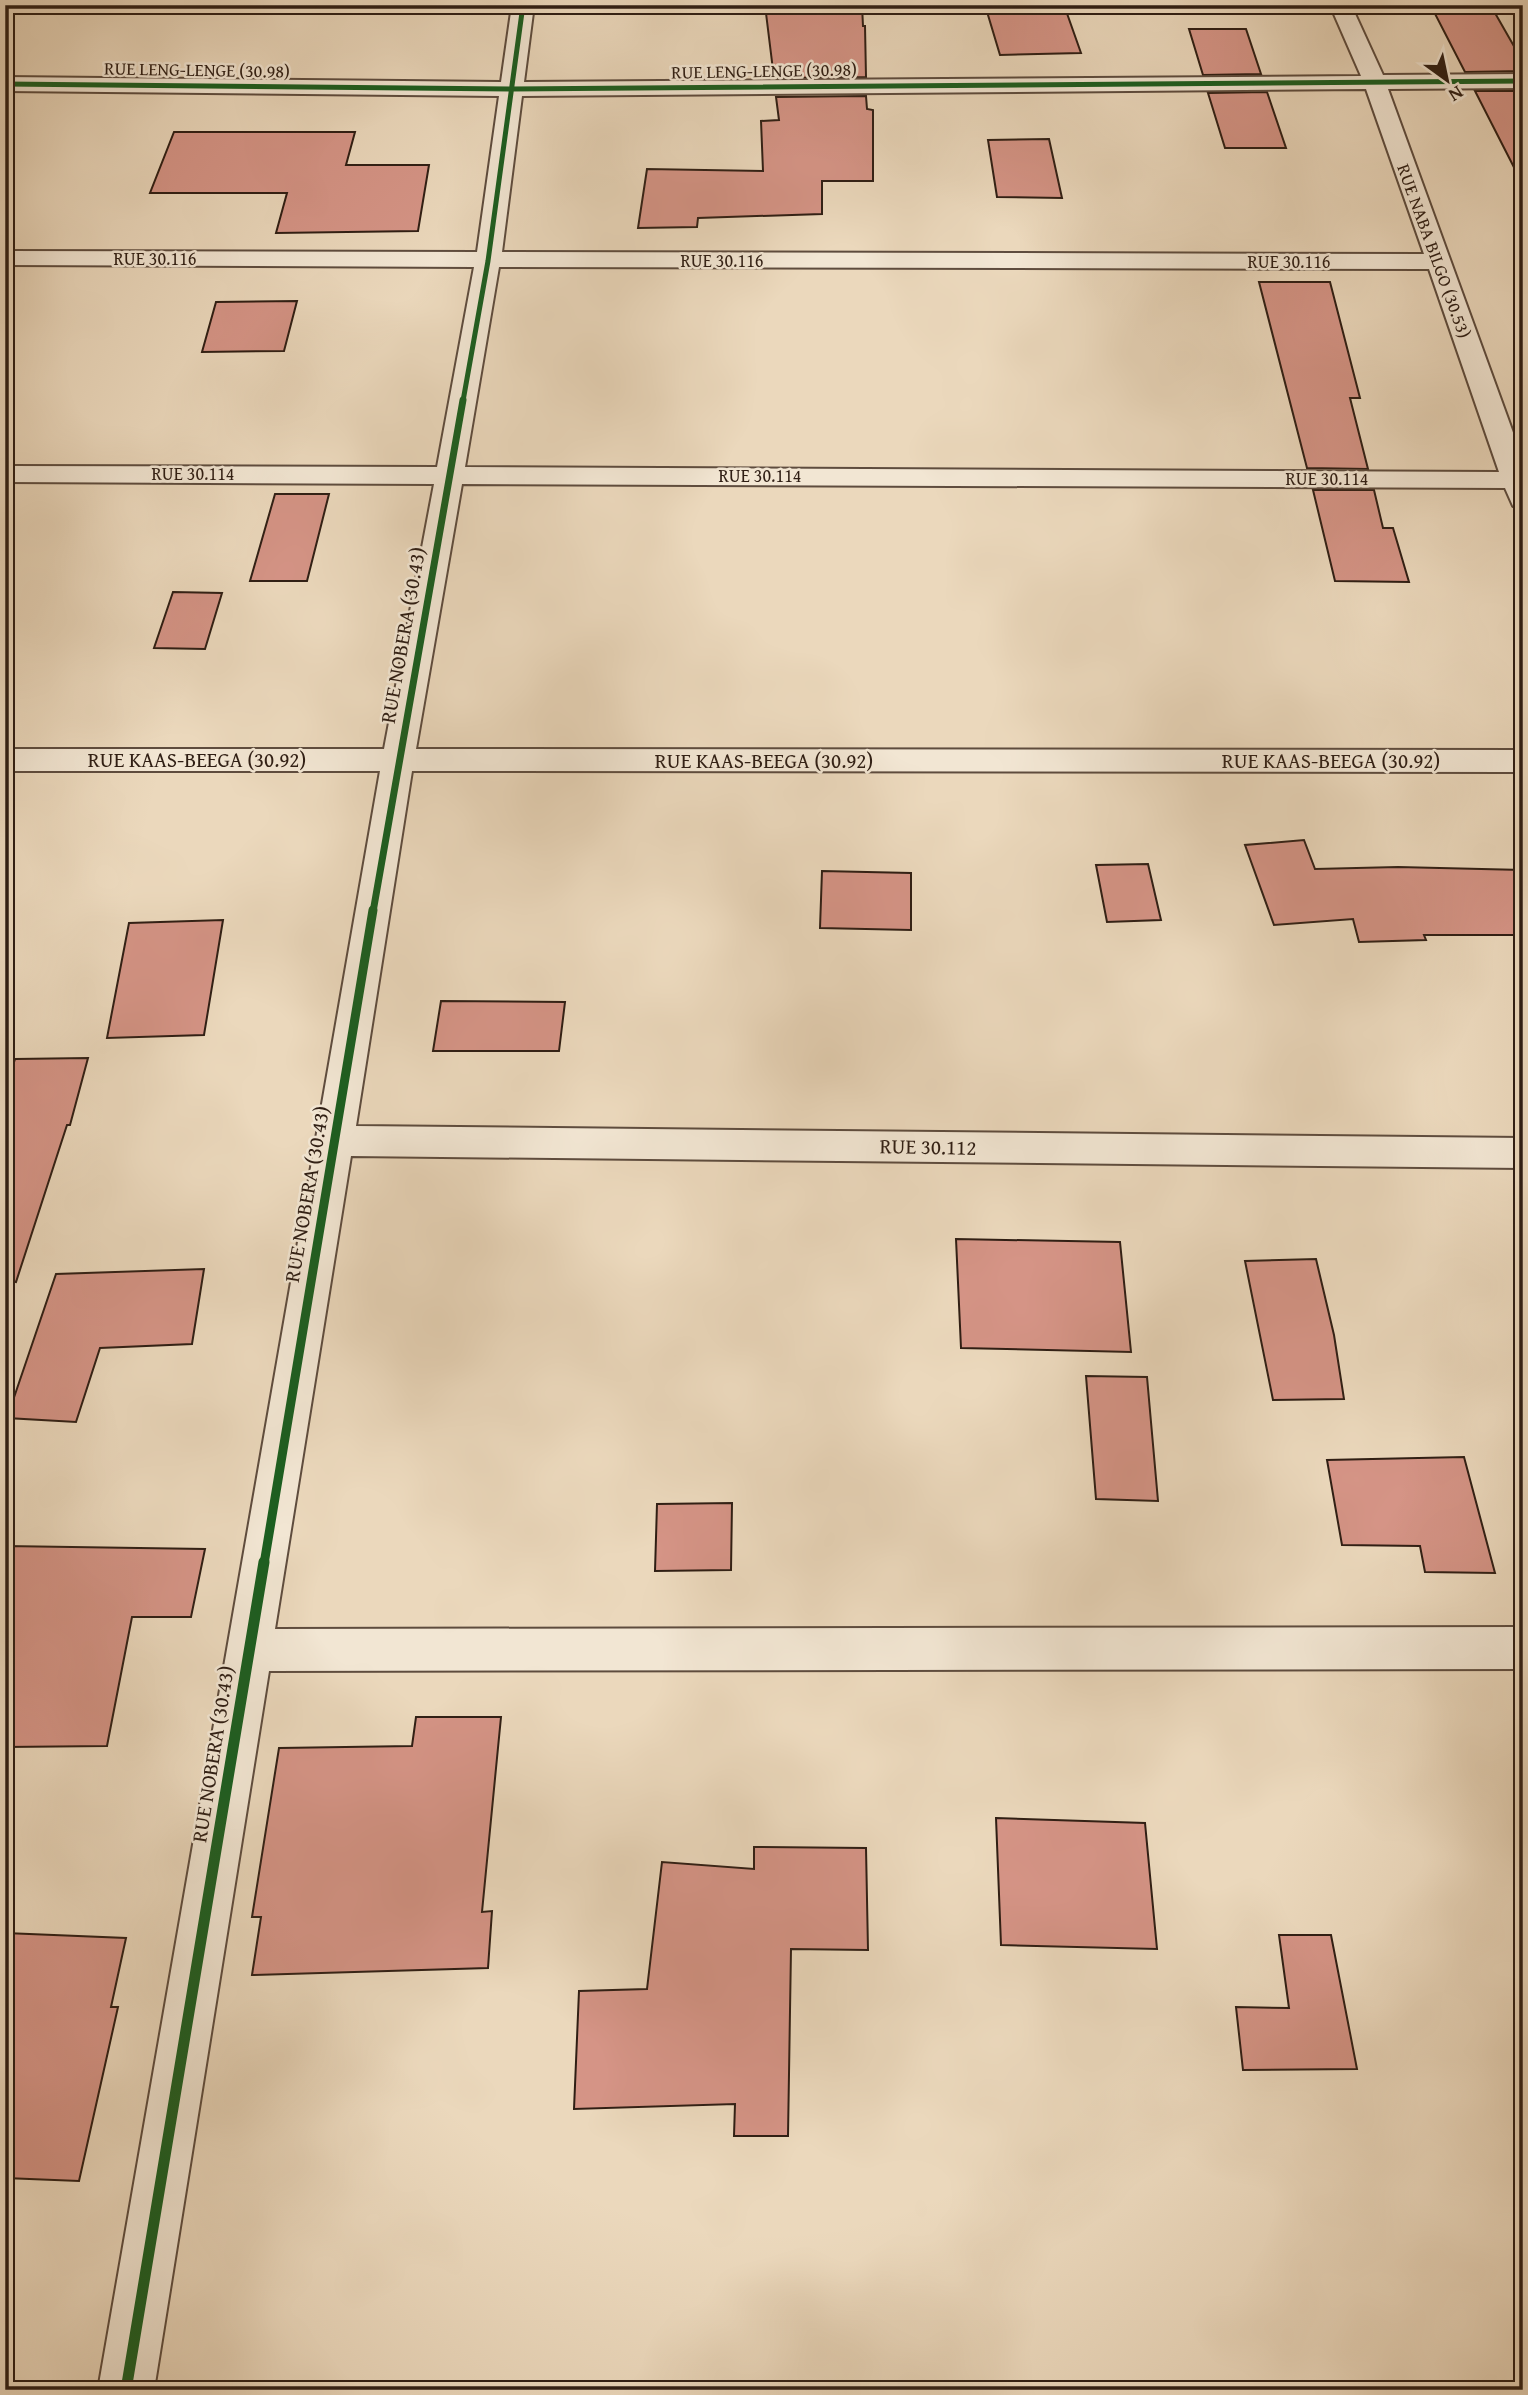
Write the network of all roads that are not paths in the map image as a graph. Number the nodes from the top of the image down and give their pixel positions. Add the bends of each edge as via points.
1 (523, 5) edge
2 (1340, 5) edge
3 (1374, 80) junction
4 (1523, 81) edge
5 (5, 84) edge
6 (512, 89) junction
7 (5, 258) edge
8 (488, 261) junction
9 (1438, 262) junction
10 (5, 474) edge
11 (450, 474) junction
12 (1519, 490) edge
13 (5, 760) edge
14 (398, 760) junction
15 (1523, 761) edge
16 (334, 1141) junction
17 (1523, 1153) edge
18 (1523, 1648) edge
19 (248, 1650) junction
20 (126, 2390) edge

1 - 6 street, RUE NOBERA (30.43)
2 - 3 street, RUE NABA BILGO (30.53)
3 - 4 street, RUE LENG-LENGE (30.98)
3 - 6 street, RUE LENG-LENGE (30.98)
3 - 9 street, RUE NABA BILGO (30.53)
5 - 6 street, RUE LENG-LENGE (30.98)
6 - 8 street, RUE NOBERA (30.43)
7 - 8 street, RUE 30.116
8 - 9 street, RUE 30.116
8 - 11 street, RUE NOBERA (30.43)
9 - 12 street, RUE NABA BILGO (30.53)
10 - 11 street, RUE 30.114
11 - 12 street, RUE 30.114
11 - 14 street, RUE NOBERA (30.43)
13 - 14 street, RUE KAAS-BEEGA (30.92)
14 - 15 street, RUE KAAS-BEEGA (30.92)
14 - 16 street, RUE NOBERA (30.43)
16 - 17 street, RUE 30.112
16 - 19 street, RUE NOBERA (30.43)
18 - 19 street
19 - 20 street, RUE NOBERA (30.43)

